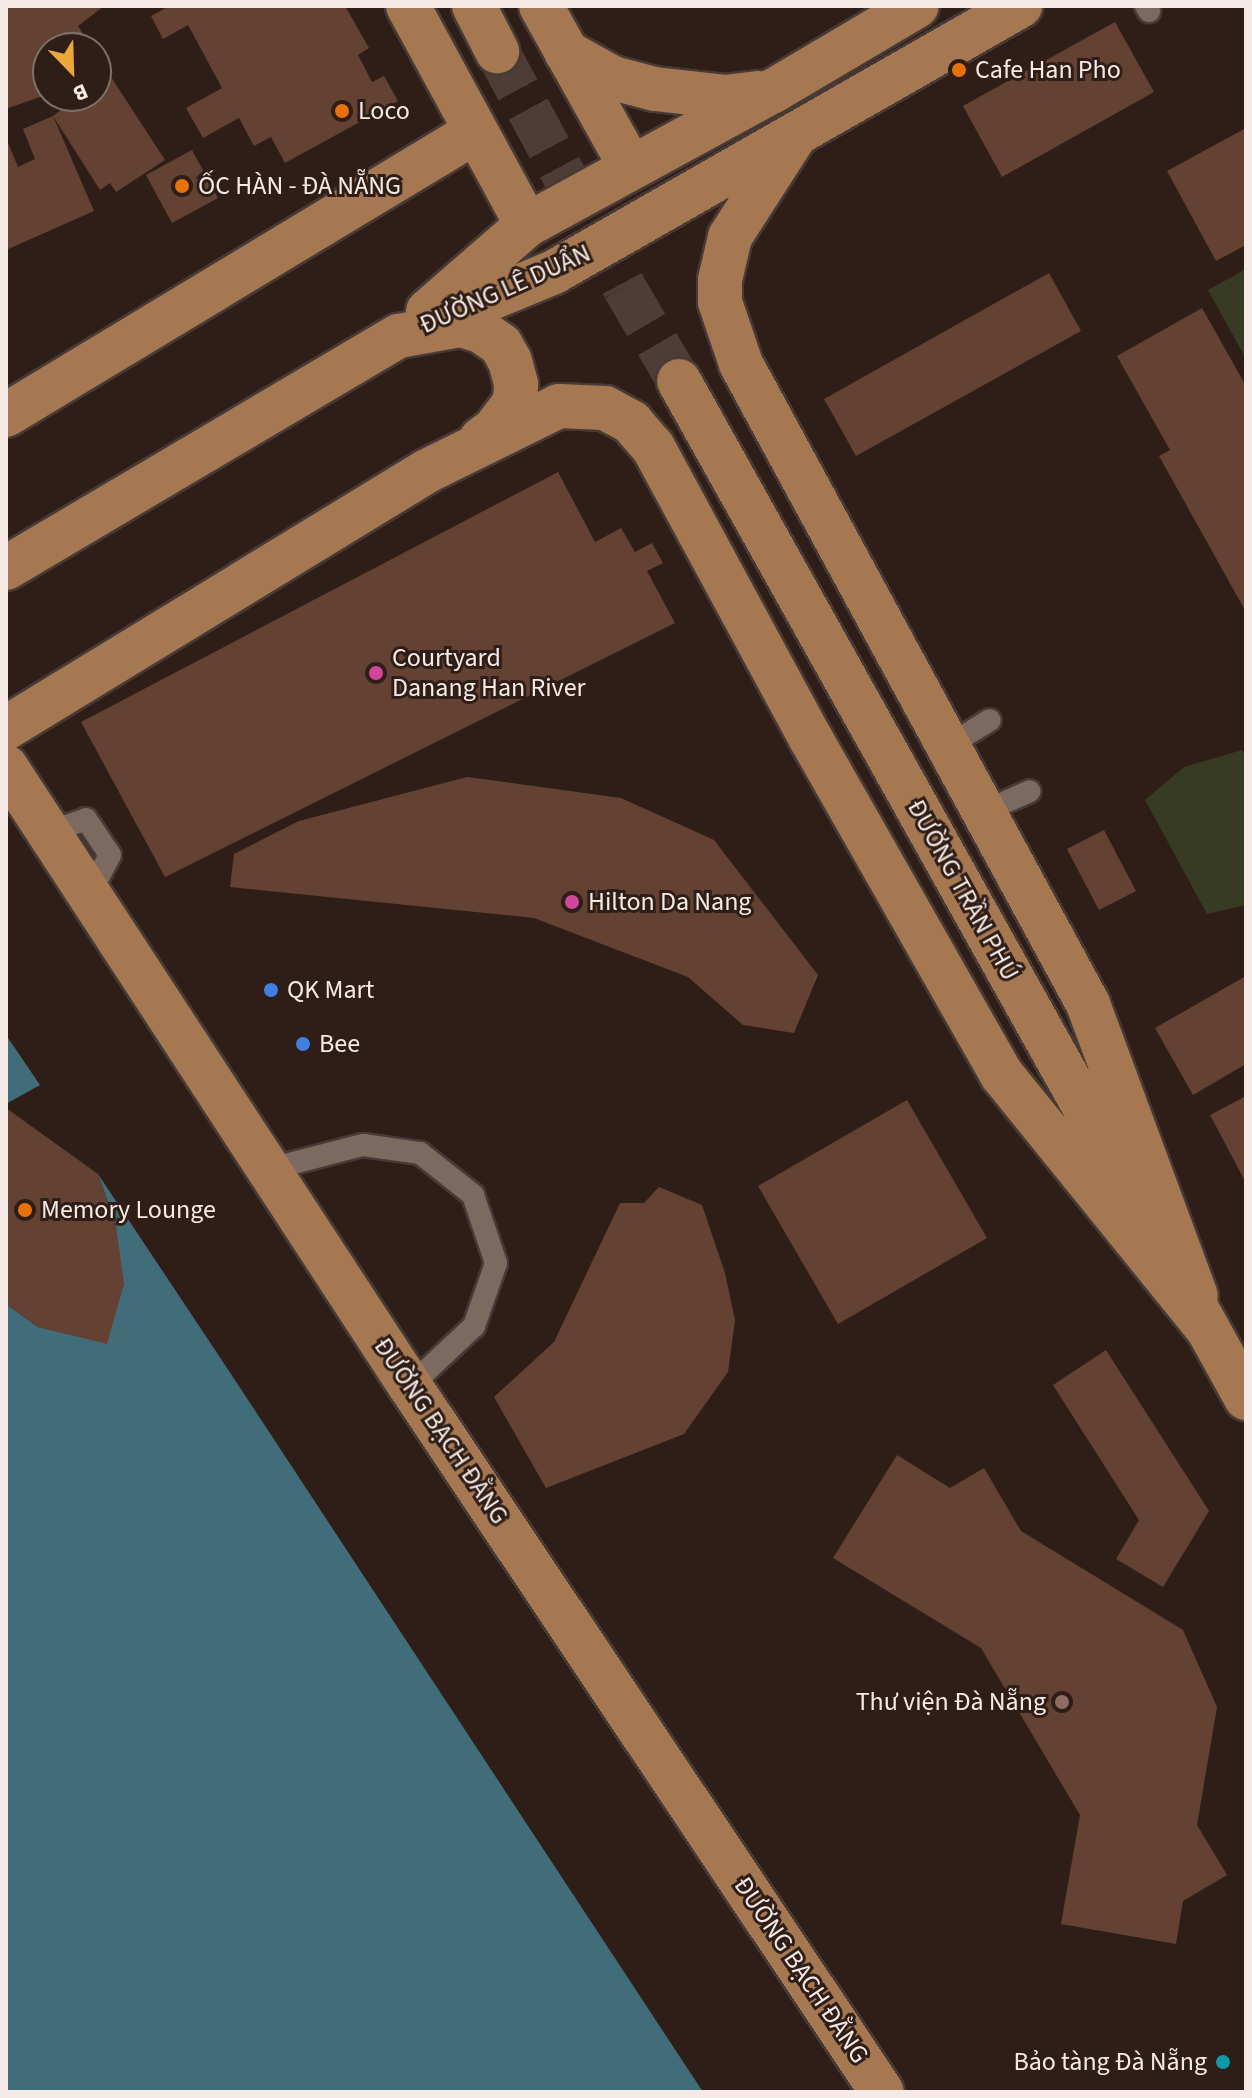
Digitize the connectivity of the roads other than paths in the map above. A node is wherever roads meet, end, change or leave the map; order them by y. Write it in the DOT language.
graph roads {
  1 [pos="408,6"];
  2 [pos="474,6"];
  3 [pos="541,6"];
  4 [pos="917,6"];
  5 [pos="1020,6"];
  6 [pos="497,51"];
  7 [pos="566,52"];
  8 [pos="773,91"];
  9 [pos="475,132"];
  10 [pos="796,134"];
  11 [pos="631,168"];
  12 [pos="527,225"];
  13 [pos="399,336"];
  14 [pos="679,381"];
  15 [pos="6,415"];
  16 [pos="427,471"];
  17 [pos="9,567"];
  18 [pos="990,720"];
  19 [pos="6,728"];
  20 [pos="948,746"];
  21 [pos="6,767"];
  22 [pos="1030,791"];
  23 [pos="983,812"];
  24 [pos="270,1169"];
  25 [pos="1208,1329"];
  26 [pos="410,1386"];
  27 [pos="1246,1398"];
  28 [pos="882,2092"];
  1 -- 9 [label="main road"];
  2 -- 6 [label="main road"];
  3 -- 7 [label="main road"];
  4 -- 8 [label="main road, ĐƯỜNG LÊ DUẨN"];
  5 -- 10 [label="main road, ĐƯỜNG LÊ DUẨN"];
  7 -- 8 [label="main road"];
  7 -- 11 [label="main road"];
  8 -- 11 [label="main road, ĐƯỜNG LÊ DUẨN"];
  9 -- 12 [label="main road"];
  9 -- 15 [label="main road"];
  10 -- 13 [label="main road, ĐƯỜNG LÊ DUẨN"];
  10 -- 20 [label="main road"];
  11 -- 12 [label="main road, ĐƯỜNG LÊ DUẨN"];
  12 -- 13 [label="main road, ĐƯỜNG LÊ DUẨN"];
  13 -- 16 [label="main road"];
  13 -- 17 [label="main road"];
  14 -- 25 [label="main road, ĐƯỜNG TRẦN PHÚ"];
  16 -- 19 [label="main road"];
  16 -- 25 [label="main road"];
  18 -- 20 [label="lane"];
  20 -- 23 [label="main road"];
  21 -- 24 [label="main road, ĐƯỜNG BẠCH ĐẰNG"];
  22 -- 23 [label="lane"];
  23 -- 25 [label="main road"];
  24 -- 26 [label="main road, ĐƯỜNG BẠCH ĐẰNG"];
  24 -- 26 [label="lane"];
  25 -- 27 [label="main road, ĐƯỜNG TRẦN PHÚ"];
  26 -- 28 [label="main road, ĐƯỜNG BẠCH ĐẰNG"];
}
